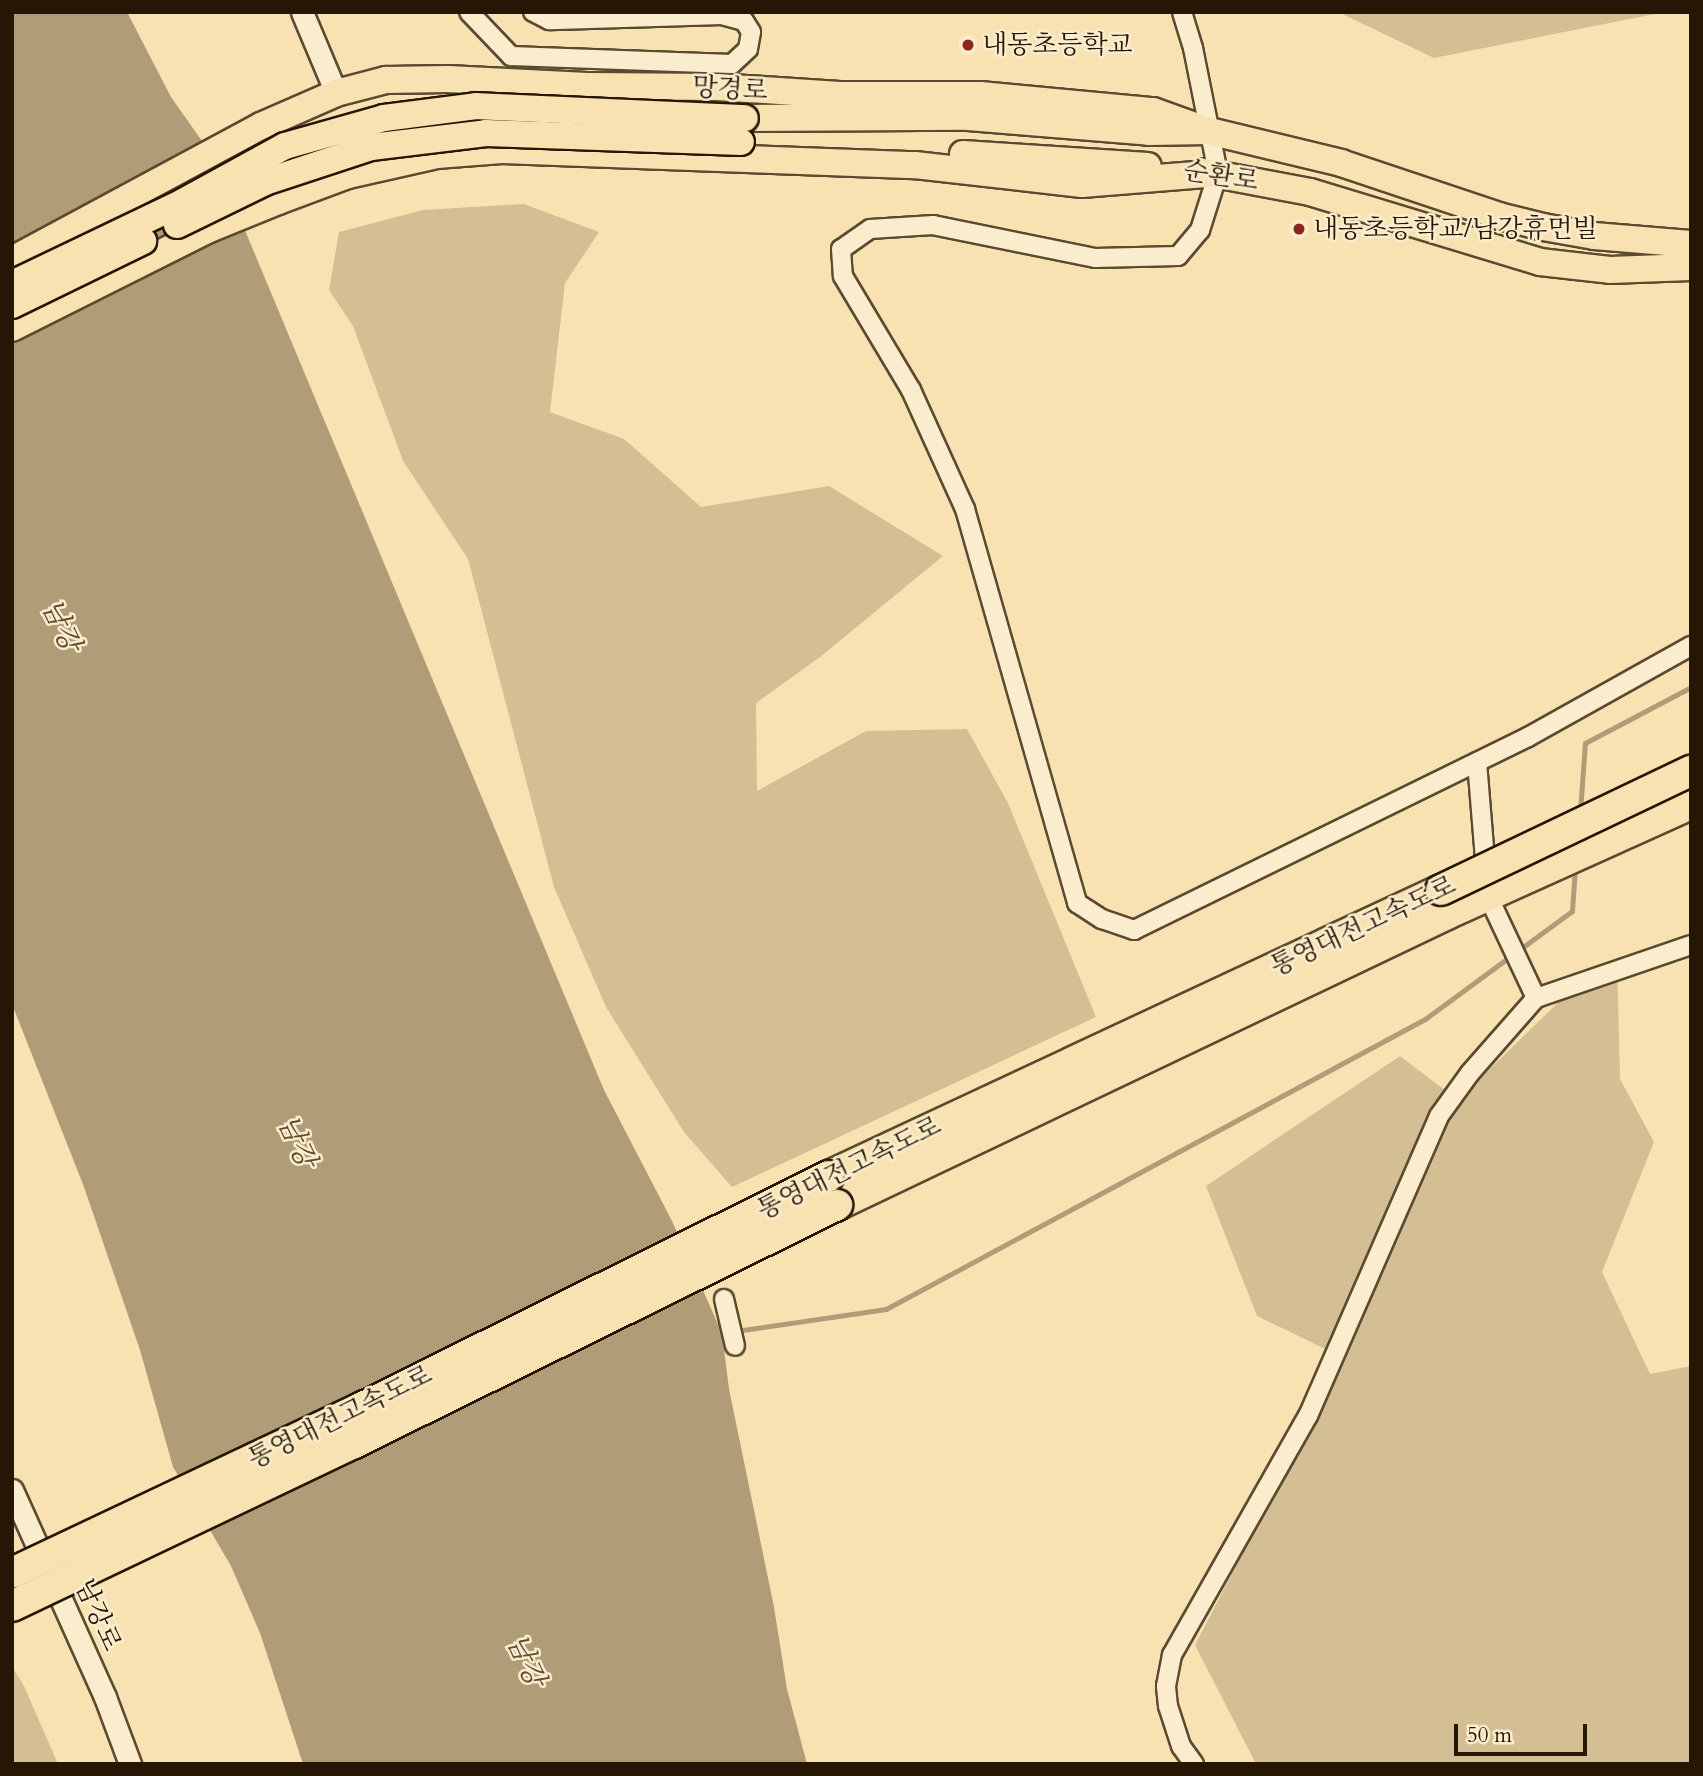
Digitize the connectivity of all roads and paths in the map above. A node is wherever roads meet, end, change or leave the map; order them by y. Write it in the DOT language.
graph roads {
  1 [pos="302,12"];
  2 [pos="469,12"];
  3 [pos="533,12"];
  4 [pos="1182,12"];
  5 [pos="336,93"];
  6 [pos="743,130"];
  7 [pos="1209,131"];
  8 [pos="1219,173"];
  9 [pos="348,175"];
  10 [pos="1691,244"];
  11 [pos="12,260"];
  12 [pos="1691,267"];
  13 [pos="12,284"];
  14 [pos="12,305"];
  15 [pos="12,328"];
  16 [pos="1691,646"];
  17 [pos="1477,762"];
  18 [pos="1691,771"];
  19 [pos="1691,804"];
  20 [pos="1488,896"];
  21 [pos="1444,902"];
  22 [pos="1691,945"];
  23 [pos="1536,998"];
  24 [pos="724,1299"];
  25 [pos="735,1346"];
  26 [pos="12,1490"];
  27 [pos="20,1528"];
  28 [pos="12,1573"];
  29 [pos="12,1606"];
  30 [pos="130,1764"];
  31 [pos="1194,1764"];
  1 -- 5 [label="street"];
  2 -- 3 [label="street"];
  4 -- 7 [label="street"];
  5 -- 7 [label="main road, 망경로"];
  5 -- 9 [label="main road"];
  5 -- 11 [label="main road, 망경로"];
  6 -- 7 [label="main road, 순환로"];
  6 -- 8 [label="main road, 순환로"];
  6 -- 13 [label="main road, bridge"];
  6 -- 14 [label="main road, bridge"];
  7 -- 8 [label="street"];
  7 -- 10 [label="main road, 순환로"];
  8 -- 9 [label="main road"];
  8 -- 12 [label="main road, 순환로"];
  8 -- 17 [label="street"];
  9 -- 15 [label="main road"];
  16 -- 17 [label="street"];
  17 -- 20 [label="street"];
  18 -- 21 [label="highway, 통영대전고속도로, bridge"];
  19 -- 20 [label="highway, 통영대전고속도로"];
  20 -- 21 [label="highway, 통영대전고속도로"];
  20 -- 23 [label="street"];
  21 -- 28 [label="highway, 통영대전고속도로, bridge"];
  21 -- 29 [label="highway, 통영대전고속도로, bridge"];
  22 -- 23 [label="street"];
  23 -- 31 [label="street"];
  24 -- 25 [label="street"];
  26 -- 27 [label="street, 남강로"];
  27 -- 30 [label="street, 남강로"];
}
